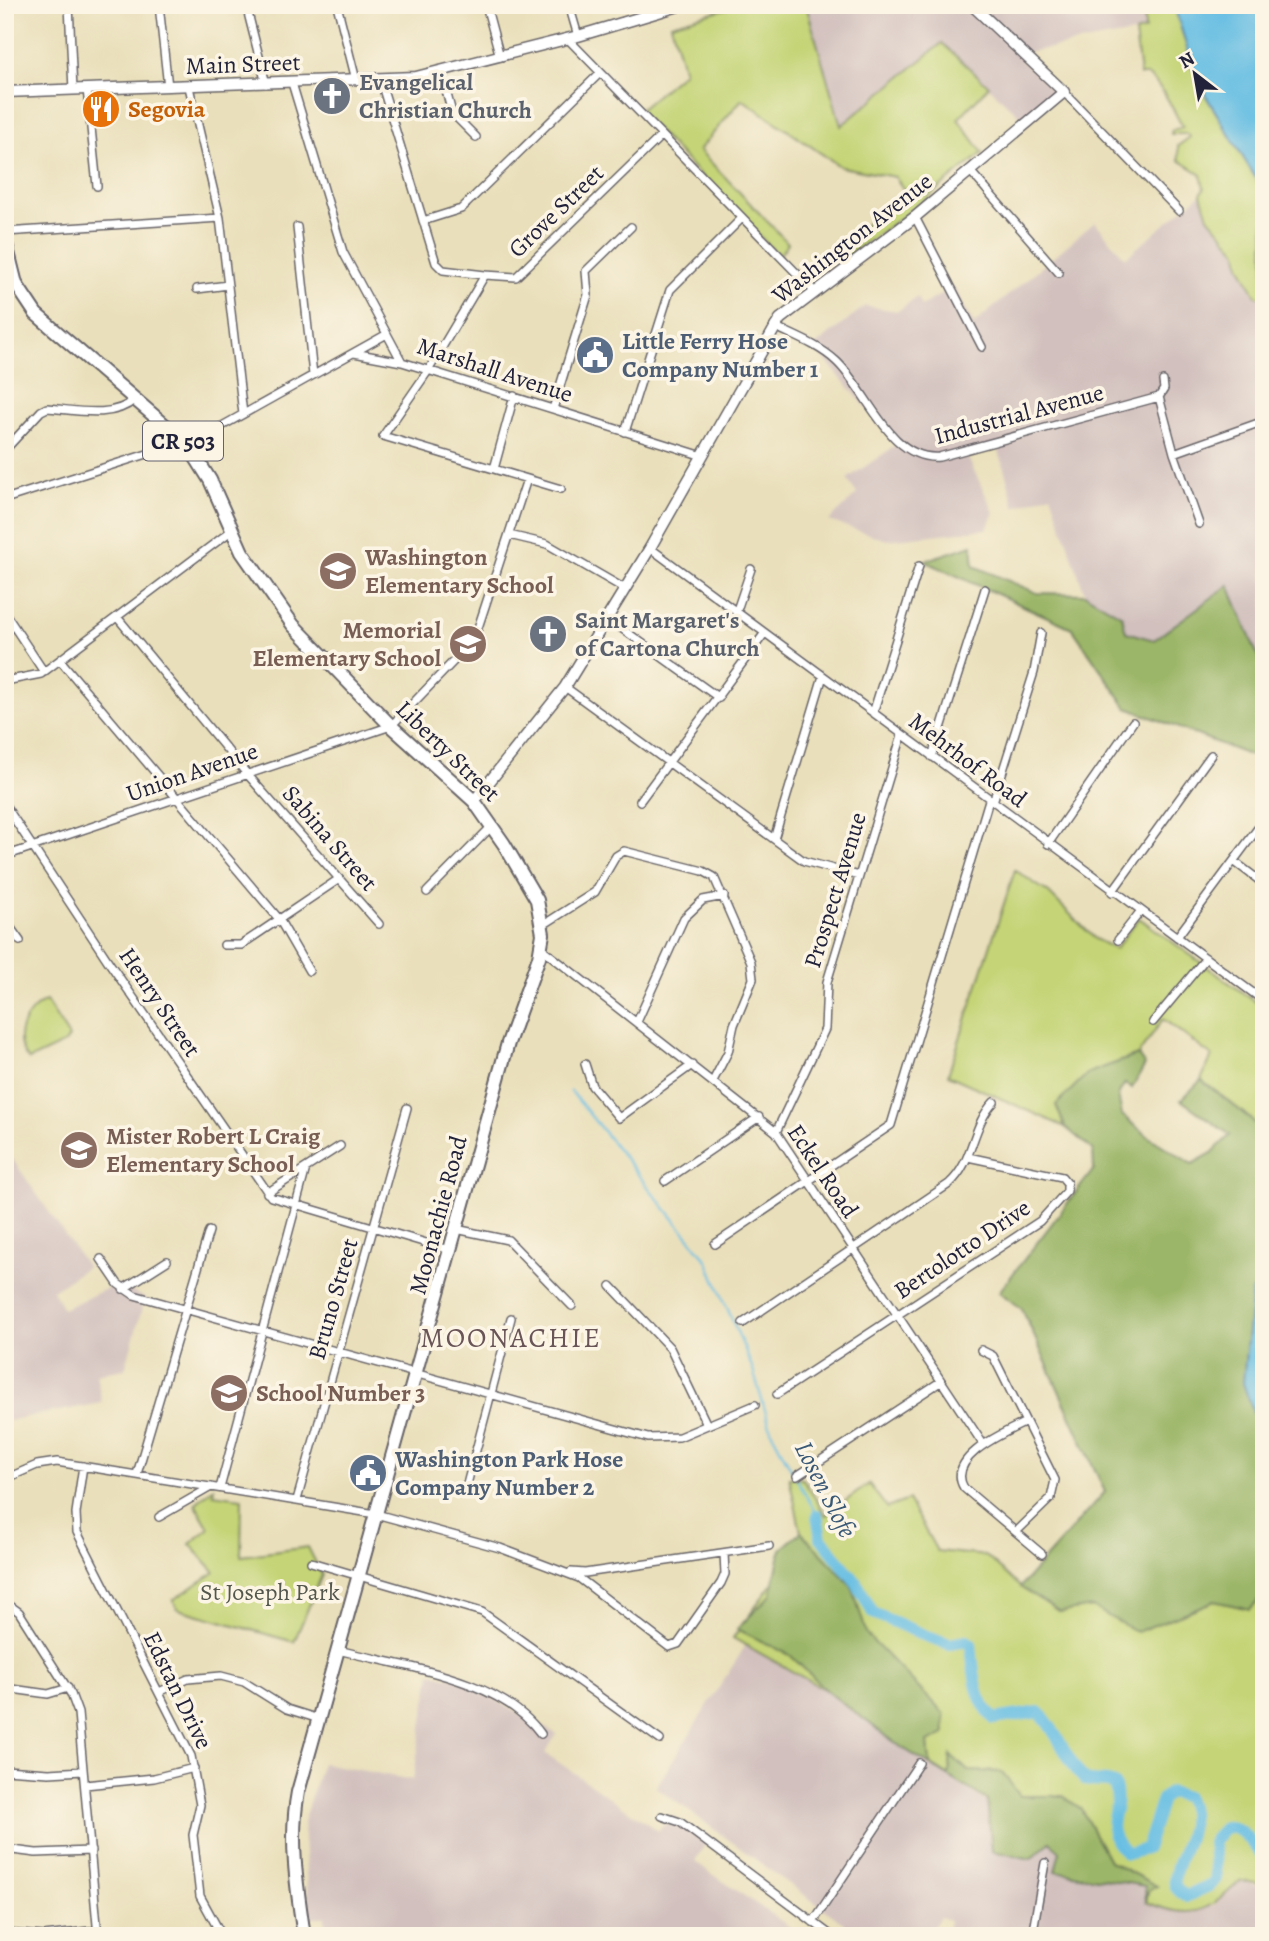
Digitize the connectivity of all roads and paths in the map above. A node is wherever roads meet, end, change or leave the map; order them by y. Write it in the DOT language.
graph roads {
  1 [pos="69,5"];
  2 [pos="159,5"];
  3 [pos="246,5"];
  4 [pos="337,5"];
  5 [pos="486,5"];
  6 [pos="569,5"];
  7 [pos="682,5"];
  8 [pos="972,5"];
  9 [pos="573,38"];
  10 [pos="500,57"];
  11 [pos="441,72"];
  12 [pos="600,74"];
  13 [pos="380,79"];
  14 [pos="356,80"];
  15 [pos="292,83"];
  16 [pos="266,84"];
  17 [pos="188,86"];
  18 [pos="168,87"];
  19 [pos="87,89"];
  20 [pos="74,90"];
  21 [pos="5,92"];
  22 [pos="1064,92"];
  23 [pos="662,136"];
  24 [pos="476,137"];
  25 [pos="971,172"];
  26 [pos="97,186"];
  27 [pos="1179,211"];
  28 [pos="915,217"];
  29 [pos="220,218"];
  30 [pos="742,218"];
  31 [pos="422,221"];
  32 [pos="297,227"];
  33 [pos="631,227"];
  34 [pos="5,232"];
  35 [pos="5,240"];
  36 [pos="1059,273"];
  37 [pos="485,275"];
  38 [pos="228,285"];
  39 [pos="11,286"];
  40 [pos="197,289"];
  41 [pos="814,291"];
  42 [pos="774,326"];
  43 [pos="387,334"];
  44 [pos="982,347"];
  45 [pos="353,352"];
  46 [pos="402,362"];
  47 [pos="428,371"];
  48 [pos="313,375"];
  49 [pos="1163,381"];
  50 [pos="514,396"];
  51 [pos="1159,397"];
  52 [pos="134,400"];
  53 [pos="553,408"];
  54 [pos="243,414"];
  55 [pos="1264,421"];
  56 [pos="625,432"];
  57 [pos="186,444"];
  58 [pos="5,450"];
  59 [pos="1174,453"];
  60 [pos="703,456"];
  61 [pos="494,469"];
  62 [pos="527,478"];
  63 [pos="561,489"];
  64 [pos="5,499"];
  65 [pos="1199,524"];
  66 [pos="231,531"];
  67 [pos="509,535"];
  68 [pos="650,548"];
  69 [pos="919,565"];
  70 [pos="751,569"];
  71 [pos="625,589"];
  72 [pos="985,589"];
  73 [pos="5,613"];
  74 [pos="736,613"];
  75 [pos="117,617"];
  76 [pos="607,618"];
  77 [pos="1041,633"];
  78 [pos="764,634"];
  79 [pos="60,660"];
  80 [pos="44,671"];
  81 [pos="822,676"];
  82 [pos="5,681"];
  83 [pos="565,687"];
  84 [pos="719,698"];
  85 [pos="873,713"];
  86 [pos="1133,722"];
  87 [pos="391,726"];
  88 [pos="902,734"];
  89 [pos="1211,755"];
  90 [pos="933,757"];
  91 [pos="670,763"];
  92 [pos="247,774"];
  93 [pos="177,797"];
  94 [pos="474,801"];
  95 [pos="640,801"];
  96 [pos="991,801"];
  97 [pos="5,805"];
  98 [pos="1264,820"];
  99 [pos="492,826"];
  100 [pos="774,839"];
  101 [pos="1048,844"];
  102 [pos="34,846"];
  103 [pos="5,856"];
  104 [pos="1235,862"];
  105 [pos="859,876"];
  106 [pos="339,878"];
  107 [pos="1264,884"];
  108 [pos="427,892"];
  109 [pos="1112,892"];
  110 [pos="724,896"];
  111 [pos="1140,912"];
  112 [pos="279,919"];
  113 [pos="5,920"];
  114 [pos="379,924"];
  115 [pos="543,925"];
  116 [pos="1177,937"];
  117 [pos="1118,940"];
  118 [pos="20,941"];
  119 [pos="224,944"];
  120 [pos="541,947"];
  121 [pos="1206,958"];
  122 [pos="309,971"];
  123 [pos="523,996"];
  124 [pos="1264,1001"];
  125 [pos="637,1022"];
  126 [pos="1153,1022"];
  127 [pos="585,1064"];
  128 [pos="692,1065"];
  129 [pos="713,1081"];
  130 [pos="994,1102"];
  131 [pos="407,1108"];
  132 [pos="759,1117"];
  133 [pos="776,1132"];
  134 [pos="340,1146"];
  135 [pos="968,1157"];
  136 [pos="306,1168"];
  137 [pos="665,1181"];
  138 [pos="808,1181"];
  139 [pos="267,1193"];
  140 [pos="296,1206"];
  141 [pos="373,1228"];
  142 [pos="456,1229"];
  143 [pos="209,1231"];
  144 [pos="715,1244"];
  145 [pos="853,1249"];
  146 [pos="450,1250"];
  147 [pos="101,1259"];
  148 [pos="167,1261"];
  149 [pos="611,1286"];
  150 [pos="123,1289"];
  151 [pos="572,1306"];
  152 [pos="185,1309"];
  153 [pos="896,1315"];
  154 [pos="511,1318"];
  155 [pos="743,1323"];
  156 [pos="262,1330"];
  157 [pos="981,1350"];
  158 [pos="338,1352"];
  159 [pos="416,1373"];
  160 [pos="940,1382"];
  161 [pos="491,1393"];
  162 [pos="777,1394"];
  163 [pos="755,1405"];
  164 [pos="1026,1422"];
  165 [pos="707,1425"];
  166 [pos="983,1444"];
  167 [pos="83,1465"];
  168 [pos="137,1474"];
  169 [pos="797,1475"];
  170 [pos="5,1479"];
  171 [pos="215,1487"];
  172 [pos="466,1488"];
  173 [pos="296,1500"];
  174 [pos="376,1514"];
  175 [pos="159,1517"];
  176 [pos="1016,1532"];
  177 [pos="769,1546"];
  178 [pos="723,1553"];
  179 [pos="1042,1555"];
  180 [pos="312,1562"];
  181 [pos="563,1571"];
  182 [pos="360,1575"];
  183 [pos="5,1602"];
  184 [pos="338,1650"];
  185 [pos="5,1688"];
  186 [pos="68,1688"];
  187 [pos="159,1692"];
  188 [pos="319,1719"];
  189 [pos="541,1734"];
  190 [pos="660,1740"];
  191 [pos="919,1763"];
  192 [pos="194,1768"];
  193 [pos="5,1770"];
  194 [pos="83,1771"];
  195 [pos="85,1786"];
  196 [pos="662,1816"];
  197 [pos="5,1849"];
  198 [pos="91,1851"];
  199 [pos="1045,1863"];
  200 [pos="813,1922"];
  201 [pos="5,1933"];
  202 [pos="98,1933"];
  203 [pos="222,1936"];
  204 [pos="304,1936"];
  205 [pos="832,1936"];
  206 [pos="1032,1936"];
  1 -- 20 [label="street"];
  2 -- 18 [label="street"];
  3 -- 16 [label="street"];
  4 -- 14 [label="street"];
  5 -- 10 [label="street"];
  6 -- 9 [label="street"];
  7 -- 9 [label="street, Main Street"];
  8 -- 22 [label="street"];
  9 -- 10 [label="street, Main Street"];
  9 -- 12 [label="street"];
  10 -- 11 [label="street, Main Street"];
  11 -- 13 [label="street, Main Street"];
  11 -- 24 [label="street"];
  12 -- 23 [label="street"];
  12 -- 31 [label="street"];
  13 -- 14 [label="street, Main Street"];
  13 -- 31 [label="street"];
  14 -- 15 [label="street, Main Street"];
  15 -- 16 [label="street, Main Street"];
  15 -- 43 [label="street, Marshall Avenue"];
  16 -- 17 [label="street, Main Street"];
  17 -- 18 [label="street, Main Street"];
  17 -- 29 [label="street"];
  18 -- 19 [label="street, Main Street"];
  19 -- 20 [label="street, Main Street"];
  19 -- 26 [label="street"];
  20 -- 21 [label="street, Main Street"];
  22 -- 25 [label="street, Washington Avenue"];
  22 -- 27 [label="street"];
  23 -- 30 [label="street"];
  23 -- 37 [label="street, Grove Street"];
  25 -- 28 [label="street, Washington Avenue"];
  25 -- 36 [label="street"];
  28 -- 41 [label="street, Washington Avenue"];
  28 -- 44 [label="street"];
  29 -- 34 [label="street"];
  29 -- 38 [label="street"];
  30 -- 41 [label="street"];
  30 -- 56 [label="street"];
  31 -- 37 [label="street"];
  32 -- 48 [label="street"];
  33 -- 53 [label="street"];
  35 -- 39 [label="main road, Liberty Street / CR 503"];
  37 -- 47 [label="street, Grove Street"];
  38 -- 40 [label="street"];
  38 -- 54 [label="street"];
  39 -- 52 [label="main road, Liberty Street / CR 503"];
  41 -- 42 [label="street, Washington Avenue"];
  42 -- 51 [label="street, Industrial Avenue"];
  42 -- 60 [label="street, Washington Avenue"];
  43 -- 45 [label="street"];
  43 -- 46 [label="street, Marshall Avenue"];
  45 -- 46 [label="street"];
  45 -- 48 [label="street"];
  46 -- 47 [label="street, Marshall Avenue"];
  47 -- 50 [label="street, Marshall Avenue"];
  47 -- 61 [label="street, Grove Street"];
  48 -- 54 [label="street"];
  49 -- 51 [label="street"];
  50 -- 53 [label="street, Marshall Avenue"];
  50 -- 61 [label="street"];
  51 -- 59 [label="street"];
  52 -- 57 [label="main road, Liberty Street / CR 503"];
  52 -- 58 [label="street"];
  53 -- 56 [label="street, Marshall Avenue"];
  54 -- 57 [label="street"];
  55 -- 59 [label="street"];
  56 -- 60 [label="street, Marshall Avenue"];
  57 -- 64 [label="street"];
  57 -- 66 [label="main road, Liberty Street / CR 503"];
  59 -- 65 [label="street"];
  60 -- 68 [label="street, Washington Avenue"];
  61 -- 62 [label="street"];
  62 -- 63 [label="street"];
  62 -- 67 [label="street"];
  66 -- 75 [label="street"];
  66 -- 87 [label="main road, Liberty Street / CR 503"];
  67 -- 71 [label="street"];
  67 -- 87 [label="street"];
  68 -- 71 [label="street, Washington Avenue"];
  68 -- 74 [label="street, Mehrhof Road"];
  69 -- 85 [label="street"];
  70 -- 74 [label="street"];
  71 -- 76 [label="street, Washington Avenue"];
  72 -- 90 [label="street"];
  73 -- 80 [label="street"];
  74 -- 78 [label="street, Mehrhof Road"];
  75 -- 79 [label="street"];
  75 -- 92 [label="street, Sabina Street"];
  76 -- 83 [label="street, Washington Avenue"];
  76 -- 84 [label="street"];
  77 -- 96 [label="street"];
  78 -- 81 [label="street, Mehrhof Road"];
  78 -- 84 [label="street"];
  79 -- 80 [label="street"];
  79 -- 93 [label="street"];
  80 -- 82 [label="street"];
  81 -- 85 [label="street, Mehrhof Road"];
  81 -- 100 [label="street"];
  83 -- 91 [label="street"];
  83 -- 94 [label="street, Washington Avenue"];
  84 -- 91 [label="street"];
  85 -- 88 [label="street, Mehrhof Road"];
  86 -- 101 [label="street"];
  87 -- 92 [label="street, Union Avenue"];
  87 -- 94 [label="main road, Liberty Street / CR 503"];
  88 -- 90 [label="street, Mehrhof Road"];
  88 -- 105 [label="street, Prospect Avenue"];
  89 -- 109 [label="street"];
  90 -- 96 [label="street, Mehrhof Road"];
  91 -- 95 [label="street"];
  91 -- 100 [label="street"];
  92 -- 93 [label="street, Union Avenue"];
  92 -- 106 [label="street, Sabina Street"];
  93 -- 102 [label="street, Union Avenue"];
  93 -- 112 [label="street"];
  94 -- 99 [label="main road, Liberty Street / CR 503"];
  96 -- 101 [label="street, Mehrhof Road"];
  96 -- 138 [label="street"];
  97 -- 102 [label="street, Henry Street"];
  98 -- 104 [label="street"];
  99 -- 108 [label="street"];
  99 -- 115 [label="main road, Liberty Street / CR 503"];
  100 -- 105 [label="street"];
  101 -- 109 [label="street, Mehrhof Road"];
  102 -- 103 [label="street, Union Avenue"];
  102 -- 139 [label="street, Henry Street"];
  104 -- 107 [label="street"];
  104 -- 116 [label="street"];
  105 -- 133 [label="street, Prospect Avenue"];
  106 -- 112 [label="street"];
  106 -- 114 [label="street, Sabina Street"];
  109 -- 111 [label="street, Mehrhof Road"];
  110 -- 115 [label="street"];
  110 -- 125 [label="street"];
  110 -- 129 [label="street"];
  111 -- 116 [label="street, Mehrhof Road"];
  111 -- 117 [label="street"];
  112 -- 119 [label="street"];
  112 -- 122 [label="street"];
  113 -- 118 [label="street"];
  115 -- 120 [label="main road, Liberty Street / CR 503"];
  116 -- 121 [label="street, Mehrhof Road"];
  120 -- 123 [label="main road, Liberty Street / CR 503"];
  120 -- 125 [label="street, Eckel Road"];
  121 -- 124 [label="street, Mehrhof Road"];
  121 -- 126 [label="street"];
  123 -- 142 [label="main road, Moonachie Road / CR 503"];
  125 -- 128 [label="street, Eckel Road"];
  127 -- 128 [label="street"];
  128 -- 129 [label="street, Eckel Road"];
  129 -- 132 [label="street, Eckel Road"];
  130 -- 135 [label="street"];
  131 -- 141 [label="street, Bruno Street"];
  132 -- 133 [label="street, Eckel Road"];
  132 -- 137 [label="street"];
  133 -- 138 [label="street, Eckel Road"];
  134 -- 136 [label="street"];
  135 -- 145 [label="street"];
  135 -- 153 [label="street, Bertolotto Drive"];
  136 -- 139 [label="street"];
  136 -- 140 [label="street"];
  138 -- 144 [label="street"];
  138 -- 145 [label="street, Eckel Road"];
  139 -- 140 [label="street"];
  140 -- 141 [label="street"];
  140 -- 156 [label="street"];
  141 -- 146 [label="street"];
  141 -- 158 [label="street, Bruno Street"];
  142 -- 146 [label="main road, Moonachie Road / CR 503"];
  142 -- 151 [label="street"];
  143 -- 152 [label="street"];
  145 -- 153 [label="street, Eckel Road"];
  145 -- 155 [label="street"];
  146 -- 159 [label="main road, Moonachie Road / CR 503"];
  147 -- 150 [label="street"];
  148 -- 150 [label="street"];
  149 -- 165 [label="street"];
  150 -- 152 [label="street"];
  152 -- 156 [label="street"];
  152 -- 168 [label="street"];
  153 -- 160 [label="street, Eckel Road"];
  153 -- 162 [label="street, Bertolotto Drive"];
  154 -- 161 [label="street"];
  156 -- 158 [label="street"];
  156 -- 171 [label="street"];
  157 -- 164 [label="street"];
  158 -- 159 [label="street"];
  158 -- 173 [label="street, Bruno Street"];
  159 -- 161 [label="street"];
  159 -- 174 [label="main road, Moonachie Road / CR 503"];
  160 -- 166 [label="street, Eckel Road"];
  160 -- 169 [label="street"];
  161 -- 165 [label="street"];
  161 -- 172 [label="street"];
  163 -- 165 [label="street"];
  164 -- 166 [label="street"];
  164 -- 176 [label="street"];
  166 -- 176 [label="street"];
  167 -- 168 [label="street"];
  167 -- 170 [label="street"];
  167 -- 187 [label="street, Edstan Drive"];
  168 -- 171 [label="street"];
  171 -- 173 [label="street"];
  171 -- 175 [label="street"];
  173 -- 174 [label="street"];
  174 -- 181 [label="street"];
  174 -- 182 [label="main road, Moonachie Road / CR 503"];
  176 -- 179 [label="street"];
  177 -- 178 [label="street"];
  178 -- 181 [label="street"];
  178 -- 181 [label="street"];
  180 -- 182 [label="street"];
  182 -- 184 [label="main road, Moonachie Road / CR 503"];
  182 -- 190 [label="street"];
  183 -- 186 [label="street"];
  184 -- 188 [label="main road, Moonachie Road / CR 503"];
  184 -- 189 [label="street"];
  185 -- 186 [label="street"];
  186 -- 194 [label="street"];
  187 -- 188 [label="street"];
  187 -- 192 [label="street, Edstan Drive"];
  188 -- 204 [label="main road, Moonachie Road / CR 503"];
  191 -- 200 [label="street"];
  192 -- 195 [label="street"];
  192 -- 203 [label="street, Edstan Drive"];
  193 -- 194 [label="street"];
  194 -- 195 [label="street"];
  195 -- 198 [label="street"];
  196 -- 200 [label="street"];
  197 -- 198 [label="street"];
  198 -- 202 [label="street"];
  199 -- 206 [label="street"];
  200 -- 205 [label="street"];
  201 -- 202 [label="street"];
}
